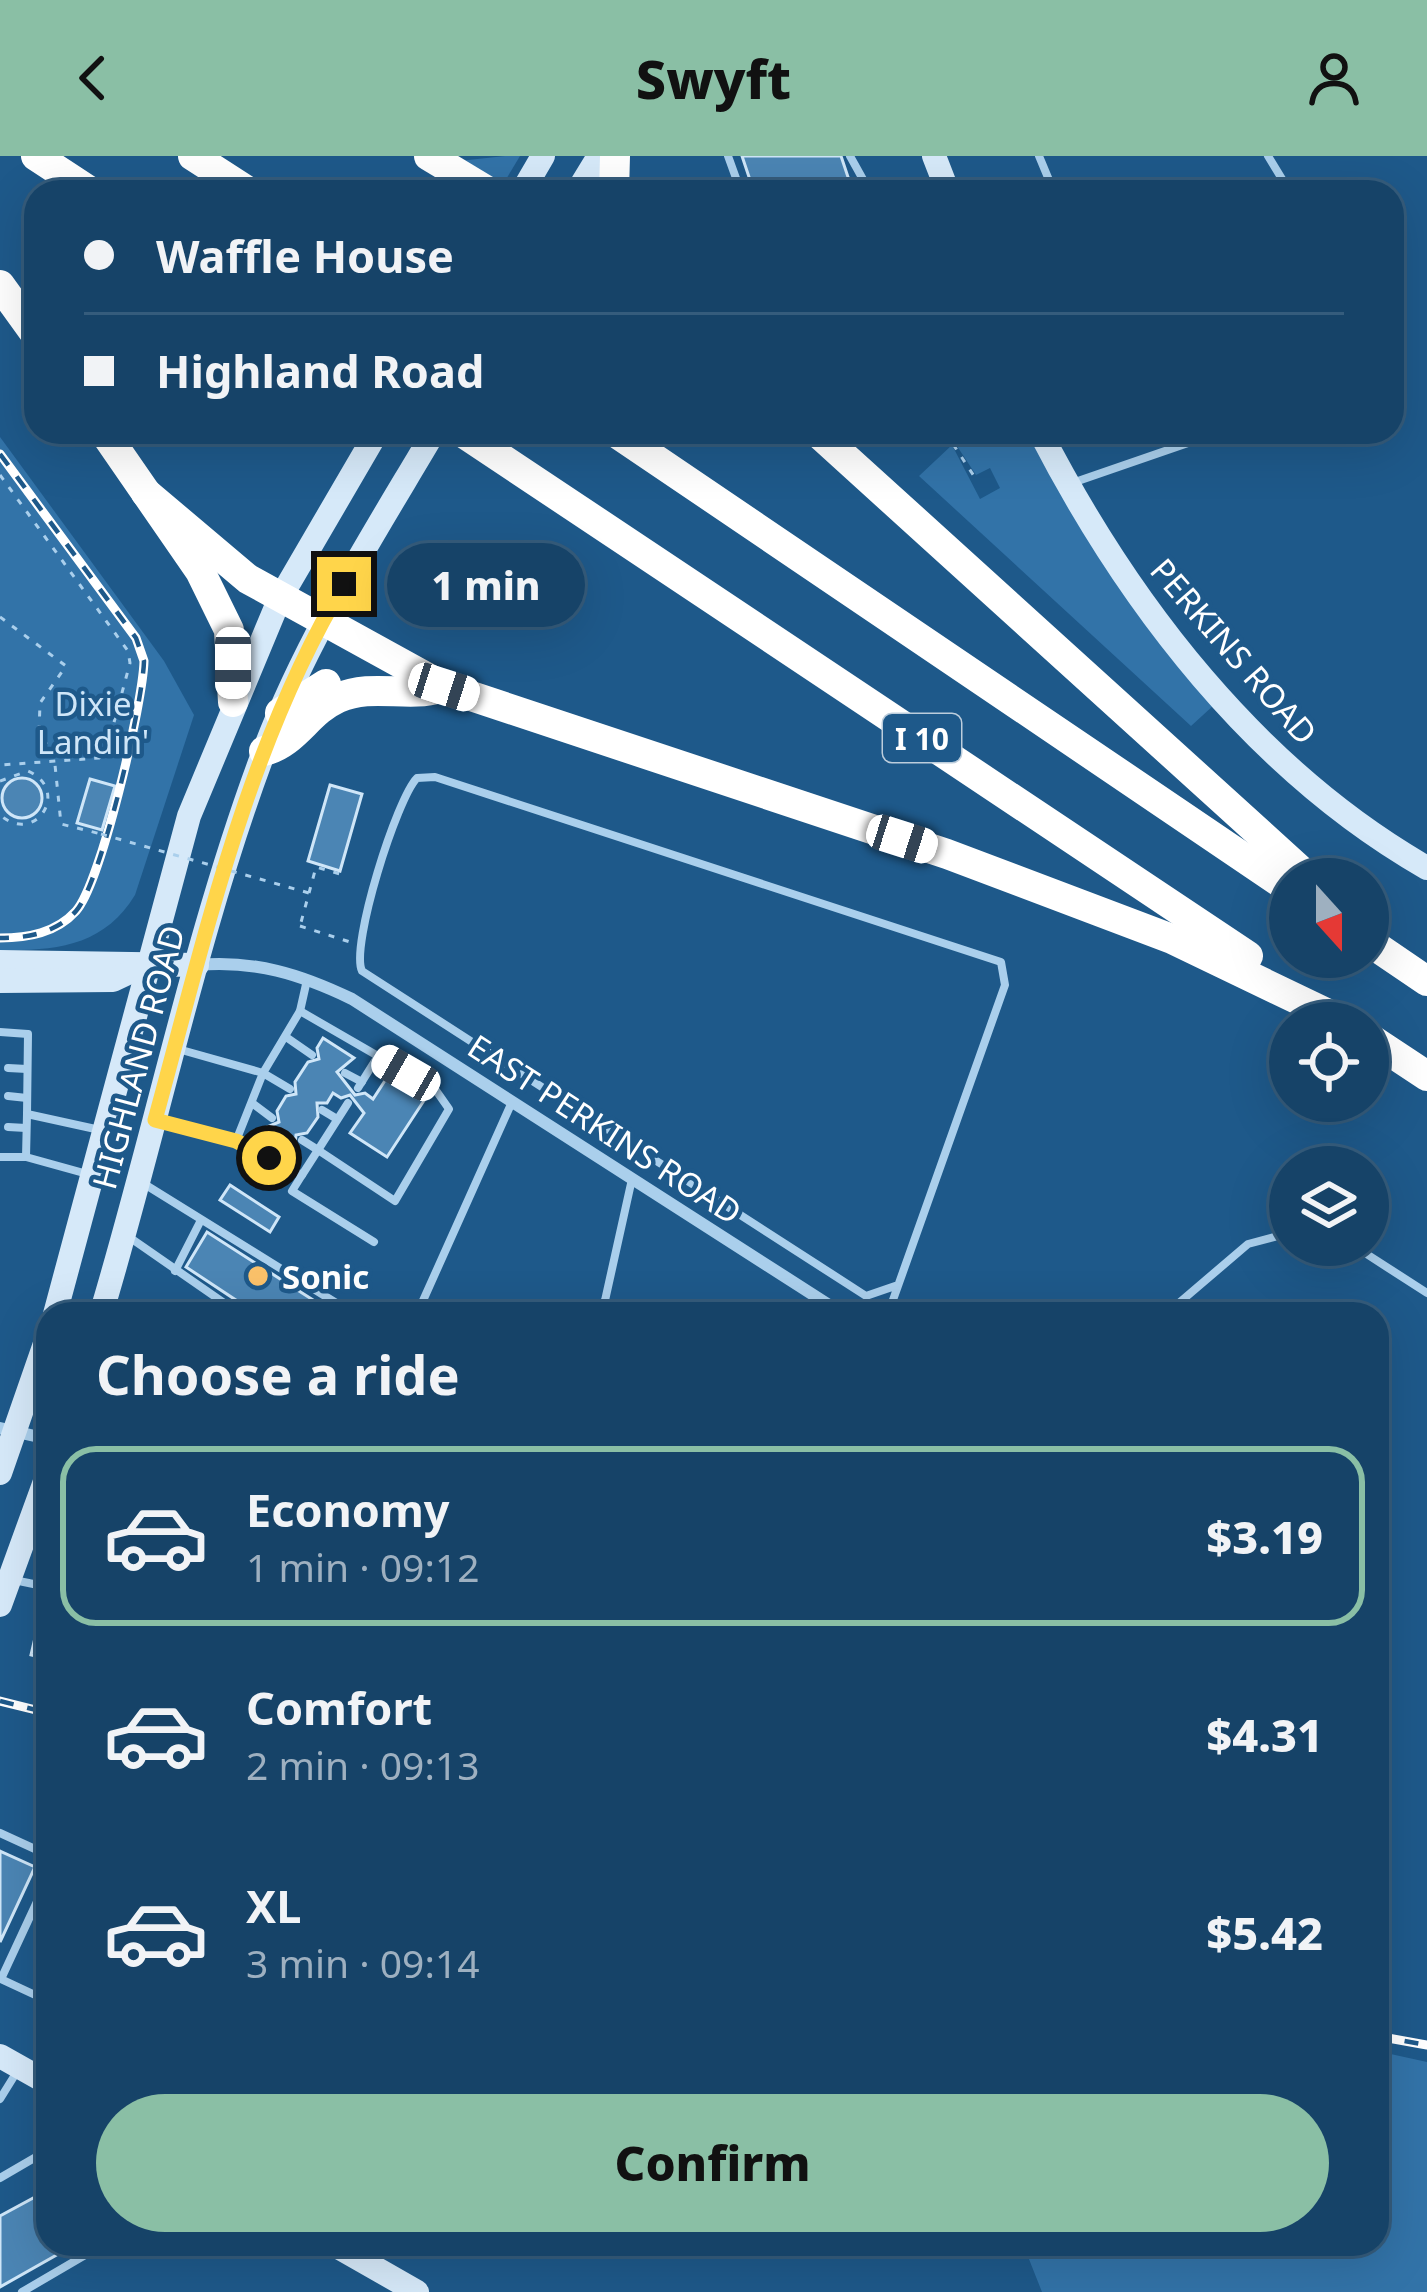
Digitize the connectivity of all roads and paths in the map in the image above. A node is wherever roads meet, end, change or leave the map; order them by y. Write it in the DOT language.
graph roads {
  1 [pos="36,156"];
  2 [pos="193,156"];
  3 [pos="429,156"];
  4 [pos="73,180"];
  5 [pos="230,180"];
  6 [pos="469,180"];
  7 [pos="0,285"];
  8 [pos="24,318"];
  9 [pos="112,444"];
  10 [pos="369,444"];
  11 [pos="427,444"];
  12 [pos="481,444"];
  13 [pos="634,444"];
  14 [pos="830,444"];
  15 [pos="846,444"];
  16 [pos="953,444"];
  17 [pos="1046,444"];
  18 [pos="1185,444"];
  19 [pos="0,475"];
  20 [pos="974,476"];
  21 [pos="1067,485"];
  22 [pos="146,493"];
  23 [pos="940,542"];
  24 [pos="279,600"];
  25 [pos="0,616"];
  26 [pos="321,622"];
  27 [pos="413,672"];
  28 [pos="444,687"];
  29 [pos="233,701"];
  30 [pos="280,713"];
  31 [pos="264,751"];
  32 [pos="0,765"];
  33 [pos="56,765"];
  34 [pos="22,767"];
  35 [pos="0,781"];
  36 [pos="0,815"];
  37 [pos="1287,858"];
  38 [pos="1427,868"];
  39 [pos="340,874"];
  40 [pos="1269,875"];
  41 [pos="309,893"];
  42 [pos="360,945"];
  43 [pos="1389,950"];
  44 [pos="1389,956"];
  45 [pos="0,962"];
  46 [pos="151,962"];
  47 [pos="197,965"];
  48 [pos="1417,975"];
  49 [pos="307,978"];
  50 [pos="0,981"];
  51 [pos="1303,1002"];
  52 [pos="1316,1002"];
  53 [pos="300,1011"];
  54 [pos="0,1033"];
  55 [pos="286,1037"];
  56 [pos="176,1048"];
  57 [pos="1389,1051"];
  58 [pos="312,1055"];
  59 [pos="378,1056"];
  60 [pos="8,1068"];
  61 [pos="27,1069"];
  62 [pos="263,1073"];
  63 [pos="345,1073"];
  64 [pos="1427,1076"];
  65 [pos="290,1089"];
  66 [pos="8,1096"];
  67 [pos="26,1098"];
  68 [pos="251,1102"];
  69 [pos="512,1102"];
  70 [pos="348,1103"];
  71 [pos="322,1110"];
  72 [pos="27,1114"];
  73 [pos="272,1118"];
  74 [pos="338,1119"];
  75 [pos="155,1120"];
  76 [pos="8,1127"];
  77 [pos="26,1128"];
  78 [pos="107,1132"];
  79 [pos="302,1140"];
  80 [pos="236,1141"];
  81 [pos="318,1150"];
  82 [pos="26,1156"];
  83 [pos="0,1157"];
  84 [pos="92,1175"];
  85 [pos="302,1175"];
  86 [pos="632,1179"];
  87 [pos="140,1181"];
  88 [pos="201,1220"];
  89 [pos="124,1234"];
  90 [pos="1269,1238"];
  91 [pos="374,1242"];
  92 [pos="1385,1266"];
  93 [pos="174,1272"];
  94 [pos="898,1285"];
  95 [pos="1427,1293"];
  96 [pos="58,1302"];
  97 [pos="104,1302"];
  98 [pos="221,1302"];
  99 [pos="335,1302"];
  100 [pos="422,1302"];
  101 [pos="604,1302"];
  102 [pos="824,1302"];
  103 [pos="892,1302"];
  104 [pos="1180,1302"];
  105 [pos="36,1364"];
  106 [pos="8,1430"];
  107 [pos="0,1473"];
  108 [pos="36,1506"];
  109 [pos="9,1579"];
  110 [pos="36,1585"];
  111 [pos="0,1605"];
  112 [pos="0,1833"];
  113 [pos="36,1850"];
  114 [pos="36,1903"];
  115 [pos="0,1979"];
  116 [pos="36,1996"];
  117 [pos="10,2061"];
  118 [pos="36,2076"];
  119 [pos="0,2099"];
  120 [pos="36,2157"];
  121 [pos="0,2178"];
  122 [pos="84,2256"];
  123 [pos="354,2256"];
  124 [pos="22,2292"];
  125 [pos="416,2292"];
  1 -- 4 [label="highway"];
  2 -- 5 [label="highway"];
  3 -- 6 [label="highway"];
  7 -- 8 [label="highway"];
  9 -- 22 [label="highway"];
  10 -- 24 [label="main road, HIGHLAND ROAD"];
  11 -- 26 [label="main road, HIGHLAND ROAD"];
  12 -- 52 [label="highway, I 10"];
  13 -- 40 [label="highway, I 10"];
  14 -- 23 [label="highway"];
  15 -- 23 [label="highway"];
  16 -- 20 [label="path"];
  17 -- 21 [label="main road, PERKINS ROAD"];
  18 -- 21 [label="lane"];
  19 -- 33 [label="path"];
  21 -- 38 [label="main road, PERKINS ROAD"];
  22 -- 24 [label="highway"];
  22 -- 29 [label="highway"];
  23 -- 37 [label="highway"];
  24 -- 26 [label="highway"];
  24 -- 29 [label="main road, HIGHLAND ROAD"];
  25 -- 33 [label="path"];
  26 -- 27 [label="highway"];
  26 -- 30 [label="main road, HIGHLAND ROAD"];
  27 -- 28 [label="highway"];
  27 -- 30 [label="highway"];
  28 -- 31 [label="highway"];
  28 -- 51 [label="highway"];
  29 -- 46 [label="main road, HIGHLAND ROAD"];
  30 -- 31 [label="main road, HIGHLAND ROAD"];
  31 -- 47 [label="main road, HIGHLAND ROAD"];
  32 -- 34 [label="path"];
  33 -- 34 [label="path"];
  33 -- 41 [label="path, bridge"];
  34 -- 35 [label="path"];
  34 -- 36 [label="path"];
  39 -- 41 [label="path"];
  41 -- 42 [label="path, bridge"];
  42 -- 94 [label="lane"];
  42 -- 94 [label="lane"];
  43 -- 48 [label="highway"];
  44 -- 48 [label="highway"];
  45 -- 46 [label="main road"];
  46 -- 47 [label="main road"];
  46 -- 50 [label="main road"];
  46 -- 78 [label="main road, HIGHLAND ROAD"];
  47 -- 49 [label="street, EAST PERKINS ROAD"];
  47 -- 56 [label="main road, HIGHLAND ROAD"];
  49 -- 53 [label="lane"];
  49 -- 69 [label="street, EAST PERKINS ROAD"];
  53 -- 55 [label="lane"];
  53 -- 59 [label="lane"];
  54 -- 61 [label="lane"];
  55 -- 58 [label="lane"];
  55 -- 62 [label="lane"];
  56 -- 62 [label="lane"];
  56 -- 75 [label="main road, HIGHLAND ROAD"];
  57 -- 64 [label="highway"];
  59 -- 63 [label="lane"];
  59 -- 81 [label="lane"];
  60 -- 61 [label="lane"];
  61 -- 67 [label="lane"];
  62 -- 65 [label="lane"];
  62 -- 68 [label="lane"];
  66 -- 67 [label="lane"];
  67 -- 72 [label="lane"];
  68 -- 73 [label="lane"];
  68 -- 80 [label="lane"];
  69 -- 86 [label="street, EAST PERKINS ROAD"];
  69 -- 100 [label="lane"];
  70 -- 74 [label="lane"];
  71 -- 74 [label="lane"];
  72 -- 77 [label="lane"];
  72 -- 78 [label="lane"];
  74 -- 81 [label="lane"];
  75 -- 80 [label="lane"];
  75 -- 87 [label="main road, HIGHLAND ROAD"];
  76 -- 77 [label="lane"];
  77 -- 82 [label="lane"];
  78 -- 84 [label="main road, HIGHLAND ROAD"];
  79 -- 81 [label="lane"];
  80 -- 85 [label="lane"];
  81 -- 85 [label="lane"];
  82 -- 83 [label="lane"];
  82 -- 84 [label="lane"];
  84 -- 96 [label="main road, HIGHLAND ROAD"];
  85 -- 91 [label="lane"];
  86 -- 101 [label="lane"];
  86 -- 102 [label="street, EAST PERKINS ROAD"];
  87 -- 88 [label="lane"];
  87 -- 89 [label="main road, HIGHLAND ROAD"];
  88 -- 93 [label="lane"];
  88 -- 99 [label="lane"];
  89 -- 93 [label="lane"];
  89 -- 97 [label="main road, HIGHLAND ROAD"];
  90 -- 104 [label="lane"];
  92 -- 95 [label="lane"];
  93 -- 98 [label="lane"];
  94 -- 103 [label="lane"];
  105 -- 106 [label="main road"];
  106 -- 107 [label="main road"];
  108 -- 109 [label="main road"];
  109 -- 110 [label="lane"];
  109 -- 111 [label="main road"];
  112 -- 113 [label="lane"];
  114 -- 115 [label="lane"];
  115 -- 116 [label="lane"];
  117 -- 118 [label="main road"];
  117 -- 119 [label="lane"];
  120 -- 121 [label="lane"];
  122 -- 124 [label="lane"];
  123 -- 125 [label="main road"];
}
